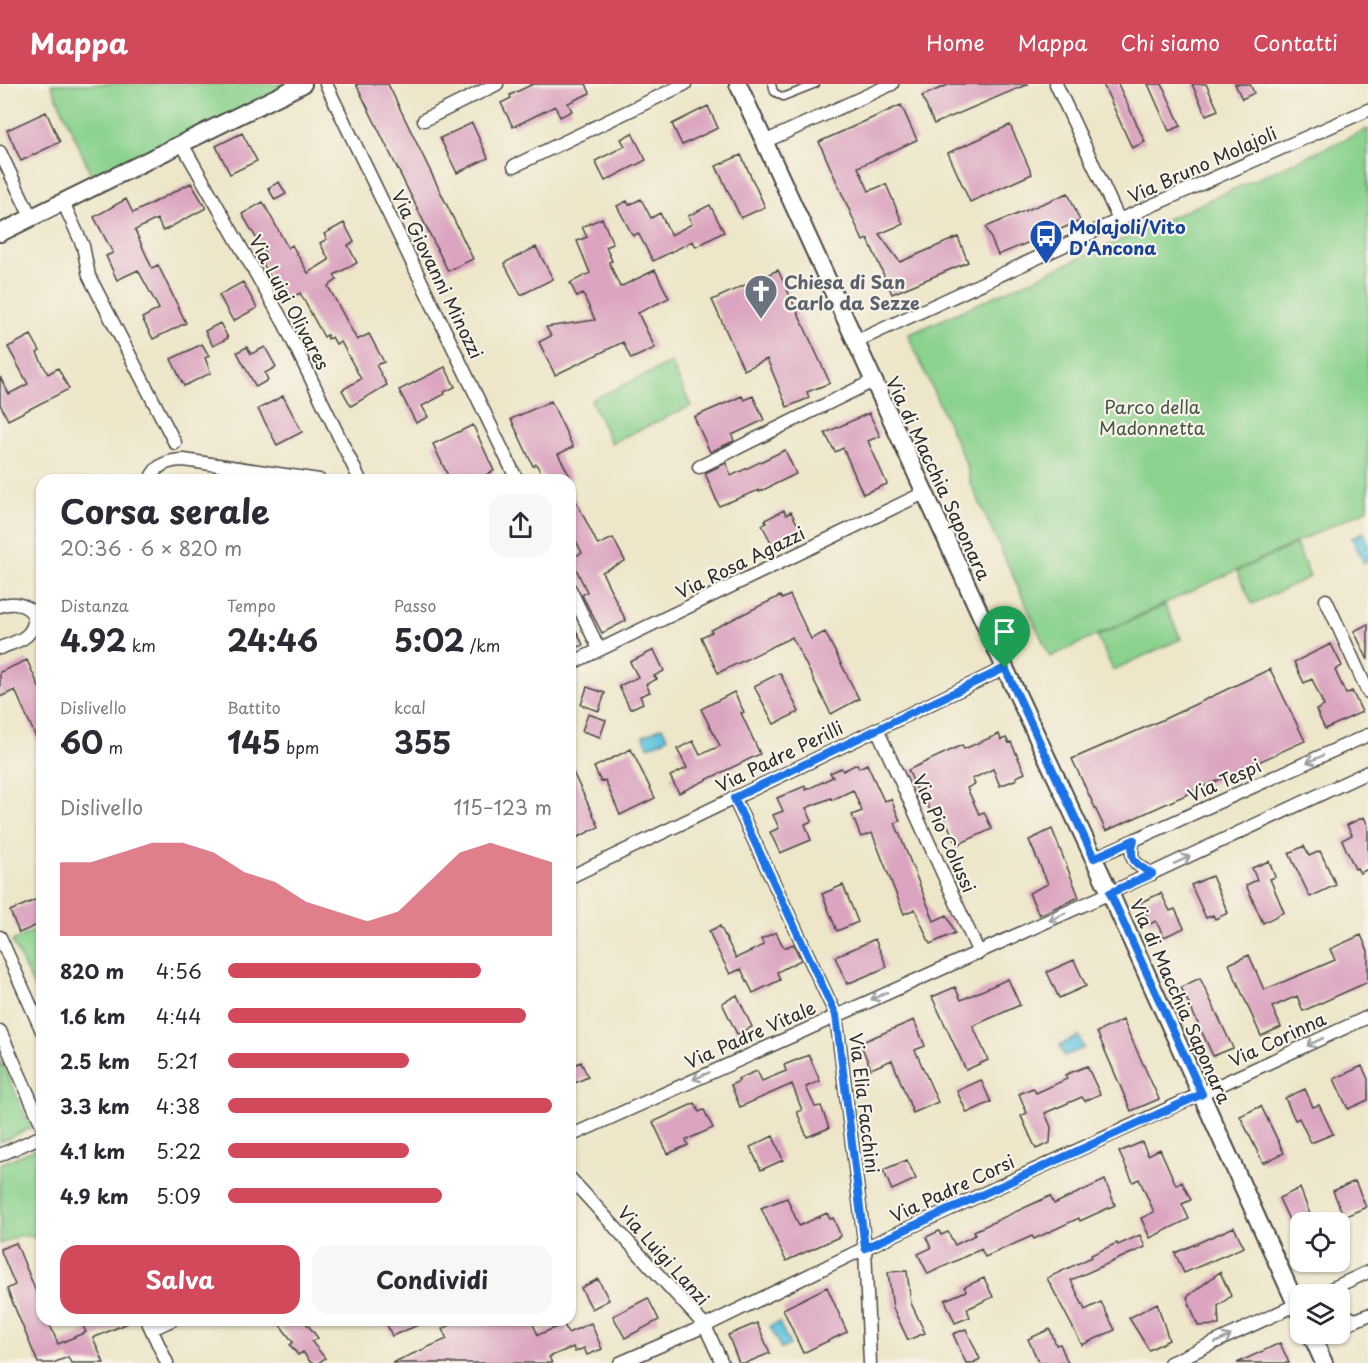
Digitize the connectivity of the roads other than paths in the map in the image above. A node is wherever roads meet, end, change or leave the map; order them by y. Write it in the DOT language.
graph roads {
  1 [pos="303,84"];
  2 [pos="326,84"];
  3 [pos="497,84"];
  4 [pos="685,84"];
  5 [pos="738,84"];
  6 [pos="772,84"];
  7 [pos="816,84"];
  8 [pos="892,84"];
  9 [pos="1056,84"];
  10 [pos="1368,110"];
  11 [pos="424,120"];
  12 [pos="764,142"];
  13 [pos="182,144"];
  14 [pos="0,152"];
  15 [pos="514,166"];
  16 [pos="63,202"];
  17 [pos="31,217"];
  18 [pos="1119,220"];
  19 [pos="0,233"];
  20 [pos="855,342"];
  21 [pos="873,381"];
  22 [pos="175,443"];
  23 [pos="699,467"];
  24 [pos="152,474"];
  25 [pos="278,474"];
  26 [pos="357,474"];
  27 [pos="515,474"];
  28 [pos="926,492"];
  29 [pos="1326,600"];
  30 [pos="576,601"];
  31 [pos="0,606"];
  32 [pos="0,648"];
  33 [pos="599,649"];
  34 [pos="576,661"];
  35 [pos="1005,668"];
  36 [pos="1368,693"];
  37 [pos="877,729"];
  38 [pos="1368,735"];
  39 [pos="1368,772"];
  40 [pos="734,798"];
  41 [pos="1134,840"];
  42 [pos="1094,858"];
  43 [pos="576,874"];
  44 [pos="1152,874"];
  45 [pos="1110,893"];
  46 [pos="0,937"];
  47 [pos="979,953"];
  48 [pos="4,956"];
  49 [pos="836,1015"];
  50 [pos="1368,1017"];
  51 [pos="36,1019"];
  52 [pos="0,1031"];
  53 [pos="1202,1094"];
  54 [pos="36,1112"];
  55 [pos="576,1133"];
  56 [pos="36,1139"];
  57 [pos="0,1155"];
  58 [pos="576,1185"];
  59 [pos="865,1248"];
  60 [pos="1368,1272"];
  61 [pos="1349,1284"];
  62 [pos="1290,1287"];
  63 [pos="1290,1311"];
  64 [pos="1368,1315"];
  65 [pos="1350,1318"];
  66 [pos="1355,1320"];
  67 [pos="1350,1322"];
  68 [pos="149,1326"];
  69 [pos="705,1326"];
  70 [pos="1319,1344"];
  71 [pos="167,1363"];
  72 [pos="620,1363"];
  73 [pos="722,1363"];
  74 [pos="870,1363"];
  75 [pos="1170,1363"];
  76 [pos="1324,1363"];
  1 -- 13 [label="street"];
  2 -- 27 [label="street, Via Giovanni Minozzi"];
  3 -- 11 [label="street"];
  4 -- 15 [label="street"];
  5 -- 12 [label="street, Via di Macchia Saponara"];
  6 -- 7 [label="lane"];
  8 -- 12 [label="street"];
  9 -- 18 [label="street"];
  10 -- 18 [label="street, Via Bruno Molajoli"];
  12 -- 20 [label="street, Via di Macchia Saponara"];
  13 -- 16 [label="street"];
  13 -- 26 [label="street, Via Luigi Olivares"];
  14 -- 17 [label="street"];
  16 -- 17 [label="street"];
  16 -- 22 [label="street"];
  17 -- 19 [label="street"];
  18 -- 20 [label="street, Via Bruno Molajoli"];
  20 -- 21 [label="street, Via di Macchia Saponara"];
  21 -- 23 [label="street"];
  21 -- 28 [label="street, Via di Macchia Saponara"];
  24 -- 25 [label="street"];
  28 -- 33 [label="street, Via Rosa Agazzi"];
  28 -- 35 [label="street, Via di Macchia Saponara"];
  29 -- 36 [label="street"];
  30 -- 33 [label="street"];
  31 -- 32 [label="street"];
  33 -- 34 [label="street, Via Rosa Agazzi"];
  35 -- 37 [label="street, Via Padre Perilli"];
  35 -- 42 [label="street, Via di Macchia Saponara"];
  37 -- 40 [label="street, Via Padre Perilli"];
  37 -- 47 [label="street, Via Pio Colussi"];
  38 -- 41 [label="street, Via Tespi, one-way"];
  44 -- 39 [label="street, one-way"];
  40 -- 43 [label="street, Via Padre Perilli"];
  40 -- 49 [label="street, Via Elia Facchini"];
  41 -- 42 [label="street, Via Tespi"];
  41 -- 44 [label="street"];
  42 -- 45 [label="street, Via di Macchia Saponara"];
  44 -- 45 [label="street"];
  45 -- 47 [label="street, Via Padre Vitale, one-way"];
  45 -- 53 [label="street, Via di Macchia Saponara"];
  46 -- 48 [label="street"];
  47 -- 49 [label="street, Via Padre Vitale, one-way"];
  48 -- 51 [label="street"];
  49 -- 55 [label="street, Via Padre Vitale, one-way"];
  49 -- 59 [label="street, Via Elia Facchini"];
  50 -- 53 [label="street, Via Corinna, one-way"];
  52 -- 54 [label="street"];
  53 -- 59 [label="street, Via Padre Corsi"];
  53 -- 62 [label="street, Via di Macchia Saponara"];
  56 -- 57 [label="street"];
  58 -- 69 [label="street, Via Luigi Lanzi"];
  59 -- 69 [label="street, Via Padre Corsi"];
  59 -- 74 [label="street, Via Elia Facchini"];
  60 -- 61 [label="street"];
  75 -- 63 [label="street, one-way"];
  64 -- 66 [label="street"];
  65 -- 66 [label="street"];
  66 -- 67 [label="street"];
  68 -- 71 [label="street"];
  69 -- 72 [label="street, Via Padre Corsi"];
  69 -- 73 [label="street, Via Luigi Lanzi"];
  70 -- 76 [label="street"];
}
